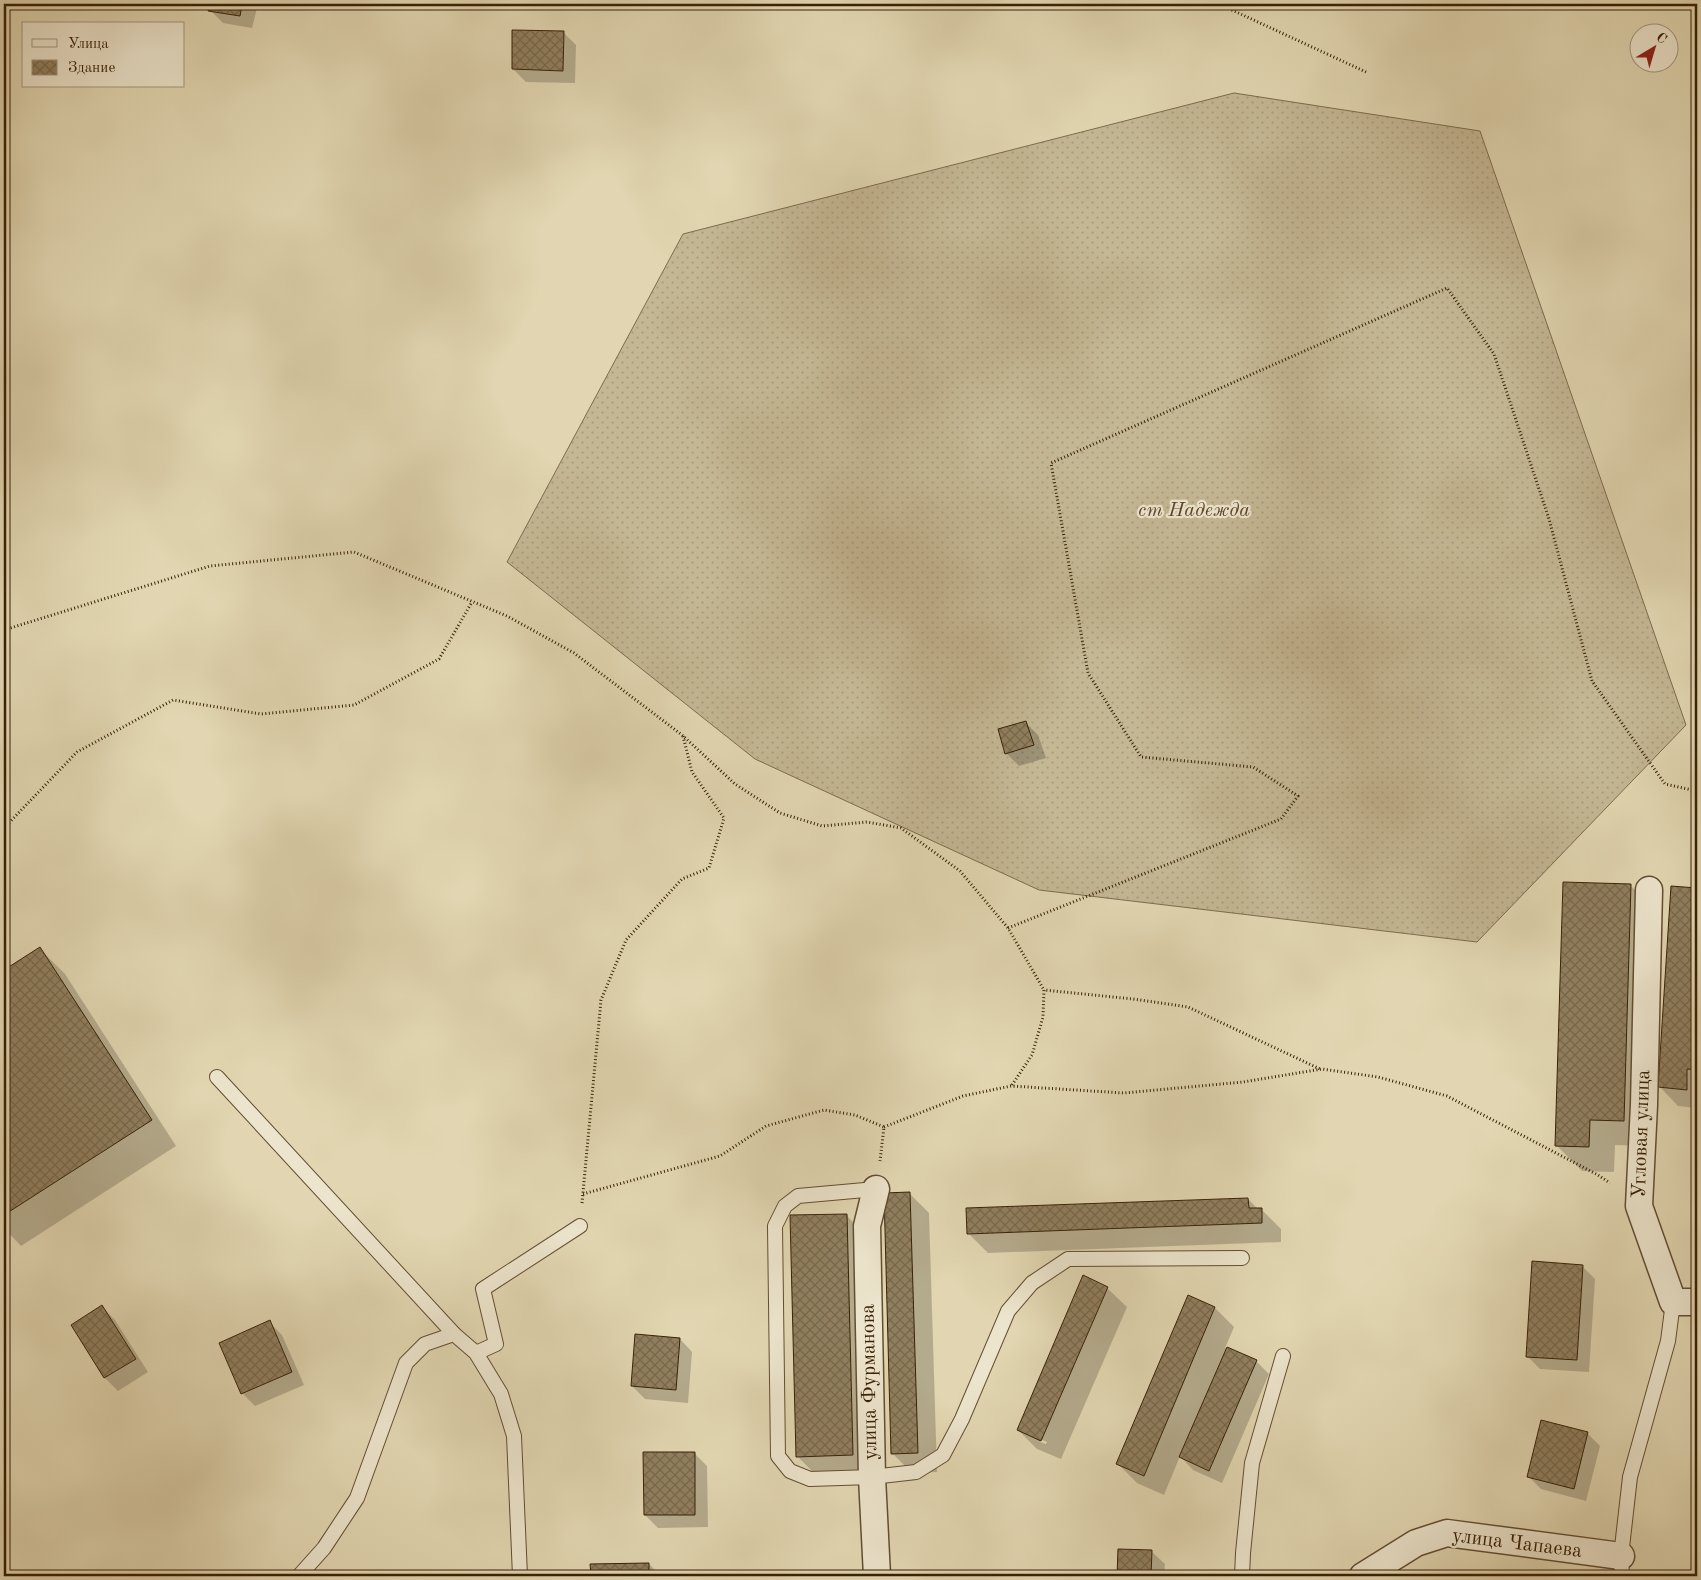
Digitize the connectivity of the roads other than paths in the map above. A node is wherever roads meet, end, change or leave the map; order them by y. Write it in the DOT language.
graph roads {
  1 [pos="1649,890"];
  2 [pos="217,1077"];
  3 [pos="876,1190"];
  4 [pos="580,1226"];
  5 [pos="1242,1258"];
  6 [pos="1685,1302"];
  7 [pos="454,1334"];
  8 [pos="476,1353"];
  9 [pos="1282,1356"];
  10 [pos="872,1477"];
  11 [pos="1622,1566"];
  12 [pos="1245,1573"];
  13 [pos="299,1576"];
  14 [pos="520,1576"];
  15 [pos="877,1576"];
  16 [pos="1363,1576"];
  1 -- 6 [label="street, Угловая улица"];
  2 -- 7 [label="lane"];
  3 -- 10 [label="street, улица Фурманова"];
  3 -- 10 [label="lane"];
  4 -- 8 [label="lane"];
  5 -- 10 [label="lane"];
  6 -- 11 [label="lane, Угловая улица"];
  7 -- 8 [label="lane"];
  7 -- 13 [label="lane"];
  8 -- 14 [label="lane"];
  9 -- 12 [label="lane"];
  10 -- 15 [label="street, улица Фурманова"];
  11 -- 16 [label="street, улица Чапаева"];
}
